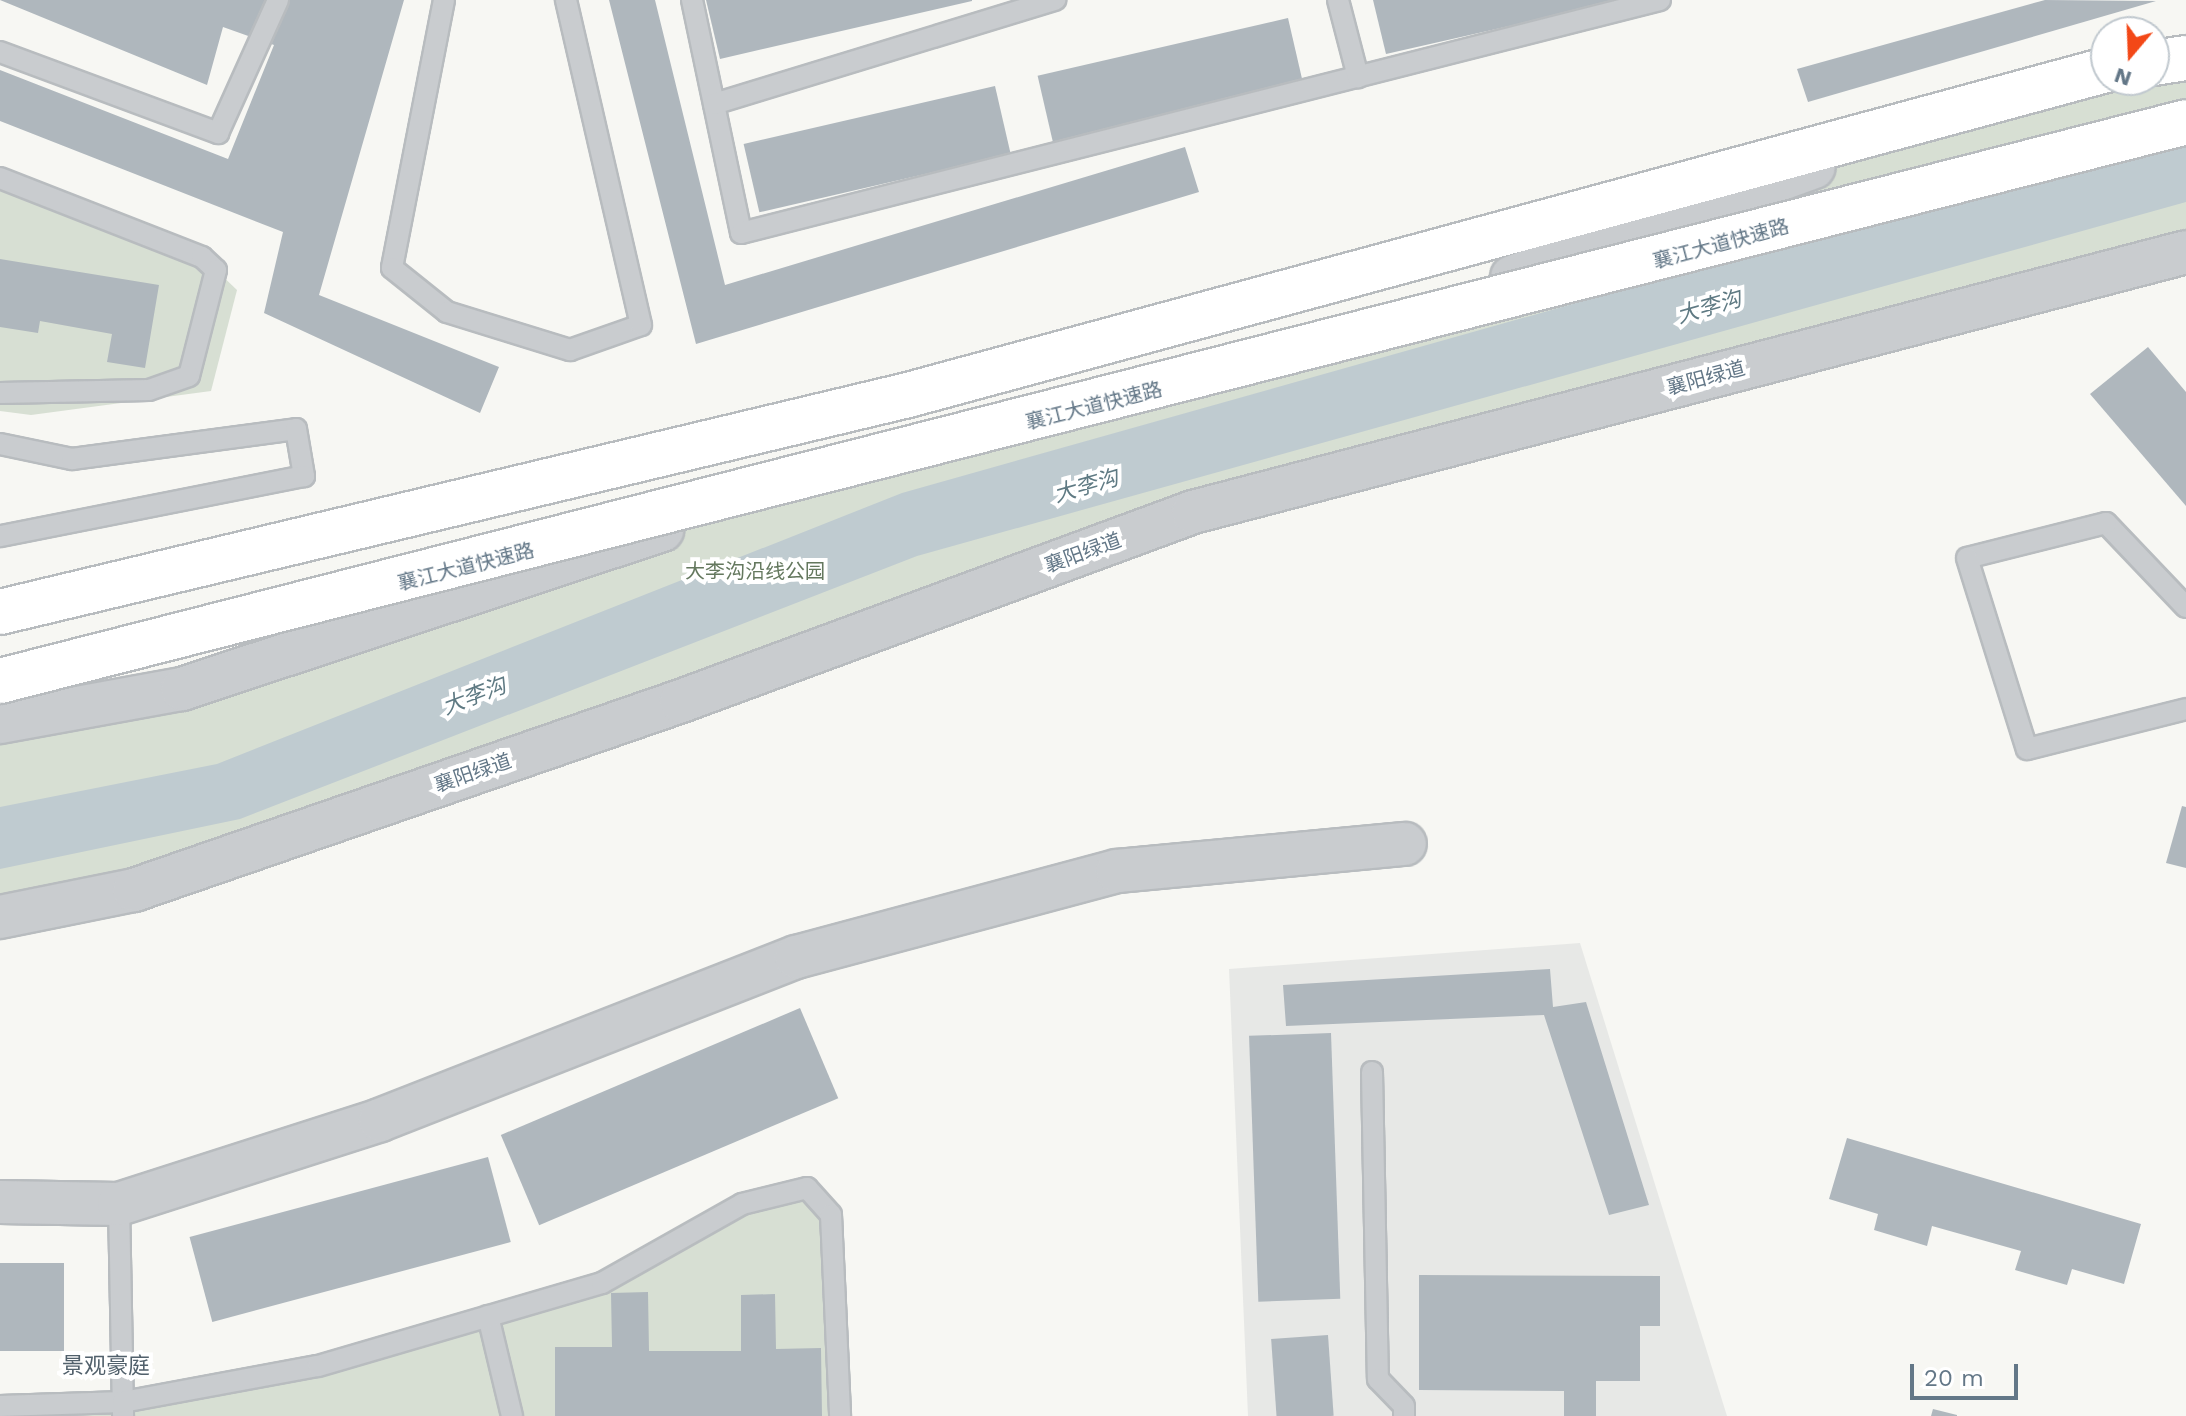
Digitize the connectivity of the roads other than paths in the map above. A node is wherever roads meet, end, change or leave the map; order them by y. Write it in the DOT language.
graph roads {
  1 [pos="278,0"];
  2 [pos="444,0"];
  3 [pos="566,0"];
  4 [pos="692,0"];
  5 [pos="1055,0"];
  6 [pos="1338,0"];
  7 [pos="1660,0"];
  8 [pos="0,52"];
  9 [pos="2090,76"];
  10 [pos="1358,77"];
  11 [pos="2090,77"];
  12 [pos="714,104"];
  13 [pos="2186,122"];
  14 [pos="0,178"];
  15 [pos="2186,252"];
  16 [pos="0,393"];
  17 [pos="0,444"];
  18 [pos="0,536"];
  19 [pos="2186,607"];
  20 [pos="0,612"];
  21 [pos="0,681"];
  22 [pos="2186,709"];
  23 [pos="0,722"];
  24 [pos="1405,844"];
  25 [pos="0,917"];
  26 [pos="1372,1072"];
  27 [pos="0,1202"];
  28 [pos="119,1204"];
  29 [pos="488,1316"];
  30 [pos="0,1406"];
  31 [pos="123,1409"];
  32 [pos="512,1416"];
  33 [pos="840,1416"];
  34 [pos="1404,1416"];
  1 -- 8 [label="lane"];
  2 -- 3 [label="lane"];
  4 -- 12 [label="lane"];
  5 -- 12 [label="lane"];
  6 -- 10 [label="lane"];
  7 -- 10 [label="lane"];
  9 -- 20 [label="highway"];
  10 -- 12 [label="lane"];
  11 -- 23 [label="street"];
  13 -- 21 [label="highway, 襄江大道快速路, bridge"];
  14 -- 16 [label="lane"];
  15 -- 25 [label="street, 襄阳绿道"];
  17 -- 18 [label="lane"];
  19 -- 22 [label="lane"];
  24 -- 28 [label="street"];
  26 -- 34 [label="lane"];
  27 -- 28 [label="street"];
  28 -- 31 [label="lane"];
  29 -- 31 [label="lane"];
  29 -- 32 [label="lane"];
  29 -- 33 [label="lane"];
  30 -- 31 [label="lane"];
}
